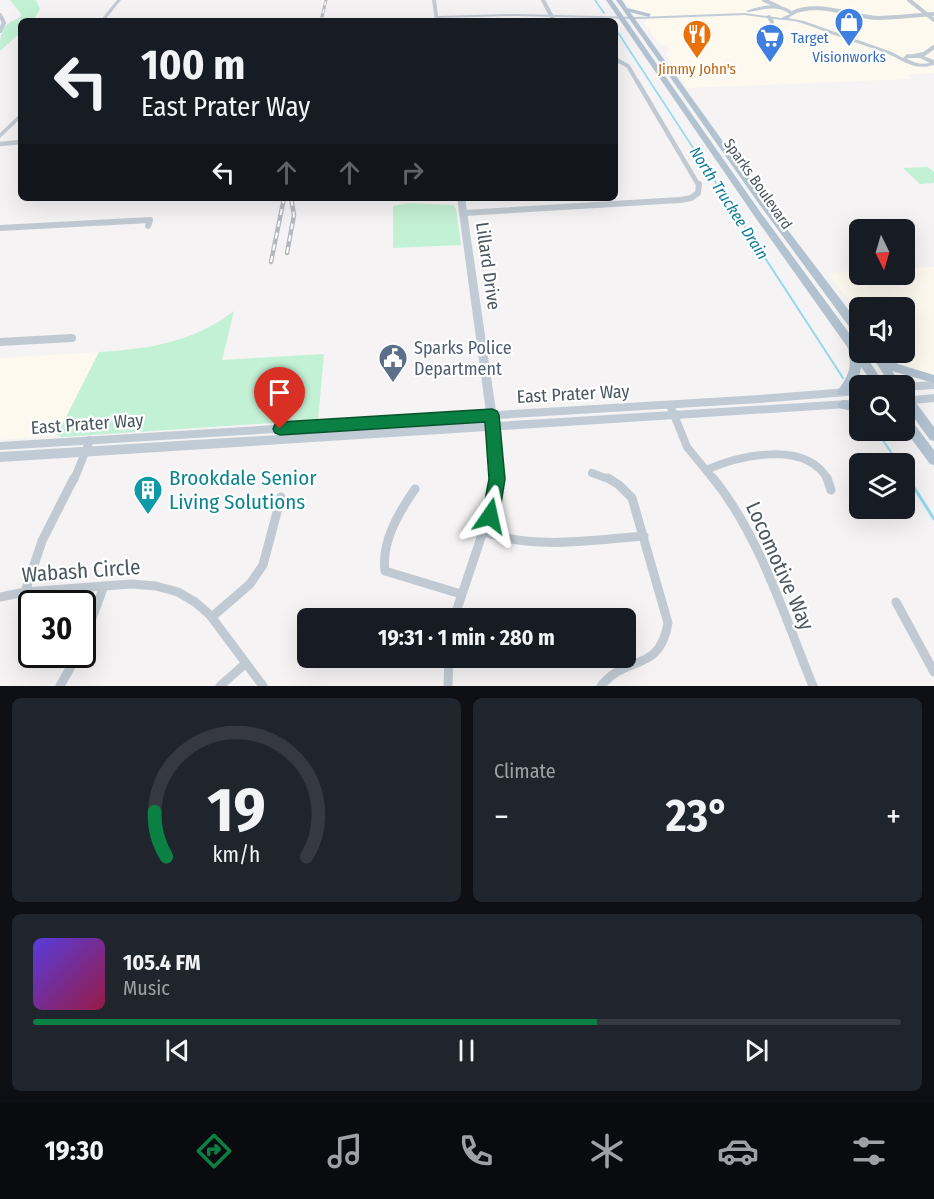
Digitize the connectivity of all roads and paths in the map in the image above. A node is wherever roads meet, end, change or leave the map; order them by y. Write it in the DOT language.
graph roads {
  1 [pos="119,0"];
  2 [pos="434,0"];
  3 [pos="543,0"];
  4 [pos="609,0"];
  5 [pos="619,0"];
  6 [pos="758,0"];
  7 [pos="764,0"];
  8 [pos="913,1"];
  9 [pos="759,8"];
  10 [pos="781,8"];
  11 [pos="623,12"];
  12 [pos="839,12"];
  13 [pos="930,13"];
  14 [pos="792,14"];
  15 [pos="0,15"];
  16 [pos="650,16"];
  17 [pos="868,16"];
  18 [pos="632,17"];
  19 [pos="768,17"];
  20 [pos="104,18"];
  21 [pos="437,18"];
  22 [pos="552,18"];
  23 [pos="562,18"];
  24 [pos="879,18"];
  25 [pos="780,19"];
  26 [pos="934,20"];
  27 [pos="638,25"];
  28 [pos="0,31"];
  29 [pos="652,44"];
  30 [pos="934,47"];
  31 [pos="934,52"];
  32 [pos="913,56"];
  33 [pos="904,60"];
  34 [pos="618,61"];
  35 [pos="932,61"];
  36 [pos="925,66"];
  37 [pos="934,68"];
  38 [pos="673,91"];
  39 [pos="18,118"];
  40 [pos="0,136"];
  41 [pos="18,142"];
  42 [pos="0,144"];
  43 [pos="722,145"];
  44 [pos="462,201"];
  45 [pos="464,213"];
  46 [pos="148,226"];
  47 [pos="0,228"];
  48 [pos="786,252"];
  49 [pos="835,299"];
  50 [pos="849,318"];
  51 [pos="72,338"];
  52 [pos="848,338"];
  53 [pos="0,342"];
  54 [pos="889,363"];
  55 [pos="873,375"];
  56 [pos="934,379"];
  57 [pos="934,385"];
  58 [pos="915,386"];
  59 [pos="849,396"];
  60 [pos="843,398"];
  61 [pos="934,398"];
  62 [pos="915,399"];
  63 [pos="849,401"];
  64 [pos="671,410"];
  65 [pos="915,411"];
  66 [pos="492,415"];
  67 [pos="493,427"];
  68 [pos="915,434"];
  69 [pos="934,436"];
  70 [pos="915,438"];
  71 [pos="90,440"];
  72 [pos="922,443"];
  73 [pos="0,446"];
  74 [pos="85,452"];
  75 [pos="0,457"];
  76 [pos="934,460"];
  77 [pos="706,470"];
  78 [pos="592,473"];
  79 [pos="416,489"];
  80 [pos="831,490"];
  81 [pos="281,497"];
  82 [pos="484,532"];
  83 [pos="644,536"];
  84 [pos="104,586"];
  85 [pos="26,590"];
  86 [pos="51,590"];
  87 [pos="18,593"];
  88 [pos="461,594"];
  89 [pos="0,597"];
  90 [pos="896,602"];
  91 [pos="96,607"];
  92 [pos="457,608"];
  93 [pos="213,616"];
  94 [pos="246,663"];
  95 [pos="70,668"];
  96 [pos="449,668"];
  97 [pos="934,672"];
  98 [pos="60,686"];
  99 [pos="220,686"];
  100 [pos="263,686"];
  101 [pos="448,686"];
  102 [pos="601,686"];
  103 [pos="813,686"];
  1 -- 20 [label="street"];
  2 -- 21 [label="street"];
  3 -- 22 [label="street"];
  4 -- 11 [label="main road, Sparks Boulevard"];
  5 -- 11 [label="main road, Sparks Boulevard"];
  6 -- 9 [label="street"];
  7 -- 10 [label="street"];
  8 -- 13 [label="street"];
  9 -- 10 [label="street"];
  9 -- 16 [label="street"];
  9 -- 19 [label="street"];
  10 -- 14 [label="street"];
  10 -- 17 [label="street"];
  11 -- 16 [label="main road"];
  11 -- 18 [label="main road, Sparks Boulevard"];
  11 -- 23 [label="street"];
  11 -- 29 [label="main road"];
  11 -- 38 [label="main road, Sparks Boulevard"];
  12 -- 14 [label="street"];
  12 -- 17 [label="street"];
  12 -- 24 [label="street"];
  13 -- 24 [label="street"];
  13 -- 26 [label="street"];
  14 -- 25 [label="street"];
  14 -- 32 [label="street"];
  15 -- 28 [label="street"];
  16 -- 18 [label="street"];
  16 -- 19 [label="street"];
  16 -- 27 [label="main road"];
  17 -- 24 [label="street"];
  18 -- 27 [label="main road, Sparks Boulevard"];
  19 -- 25 [label="street"];
  19 -- 25 [label="street"];
  25 -- 33 [label="street"];
  27 -- 29 [label="main road, Sparks Boulevard"];
  29 -- 43 [label="main road, Sparks Boulevard"];
  30 -- 32 [label="street"];
  31 -- 35 [label="street"];
  32 -- 33 [label="street"];
  32 -- 35 [label="street"];
  33 -- 36 [label="street"];
  34 -- 45 [label="street"];
  35 -- 36 [label="street"];
  36 -- 37 [label="street"];
  38 -- 43 [label="main road"];
  38 -- 48 [label="main road, Sparks Boulevard"];
  39 -- 40 [label="street"];
  41 -- 42 [label="street"];
  43 -- 49 [label="main road, Sparks Boulevard"];
  44 -- 45 [label="street, Lillard Drive"];
  45 -- 66 [label="street, Lillard Drive"];
  46 -- 47 [label="street"];
  48 -- 49 [label="main road"];
  48 -- 52 [label="main road, Sparks Boulevard"];
  49 -- 50 [label="main road, Sparks Boulevard"];
  51 -- 53 [label="street"];
  52 -- 55 [label="main road, Sparks Boulevard"];
  52 -- 60 [label="main road"];
  54 -- 56 [label="main road"];
  57 -- 58 [label="street"];
  59 -- 60 [label="street, East Prater Way"];
  60 -- 63 [label="main road"];
  60 -- 64 [label="street, East Prater Way"];
  61 -- 62 [label="street"];
  64 -- 66 [label="street, East Prater Way"];
  64 -- 67 [label="street, East Prater Way"];
  64 -- 77 [label="street, Locomotive Way"];
  65 -- 69 [label="main road"];
  66 -- 67 [label="street, Lillard Drive"];
  66 -- 71 [label="street, East Prater Way"];
  67 -- 74 [label="street, East Prater Way"];
  67 -- 82 [label="street, Lillard Drive"];
  68 -- 72 [label="main road"];
  70 -- 72 [label="main road"];
  71 -- 73 [label="street, East Prater Way"];
  71 -- 74 [label="street"];
  72 -- 76 [label="main road"];
  74 -- 75 [label="street, East Prater Way"];
  74 -- 85 [label="street"];
  77 -- 80 [label="street"];
  77 -- 103 [label="street, Locomotive Way"];
  78 -- 83 [label="street"];
  79 -- 88 [label="street"];
  81 -- 93 [label="street"];
  82 -- 83 [label="street"];
  82 -- 88 [label="street, Lillard Drive"];
  83 -- 102 [label="street"];
  84 -- 86 [label="street, Wabash Circle"];
  84 -- 91 [label="street"];
  84 -- 93 [label="street, Wabash Circle"];
  87 -- 89 [label="street, Wabash Circle"];
  88 -- 92 [label="street, Lillard Drive"];
  90 -- 97 [label="street"];
  93 -- 94 [label="street, Wabash Circle"];
  94 -- 99 [label="street"];
  94 -- 100 [label="street, Wabash Circle"];
  95 -- 98 [label="street"];
  96 -- 101 [label="street"];
}
